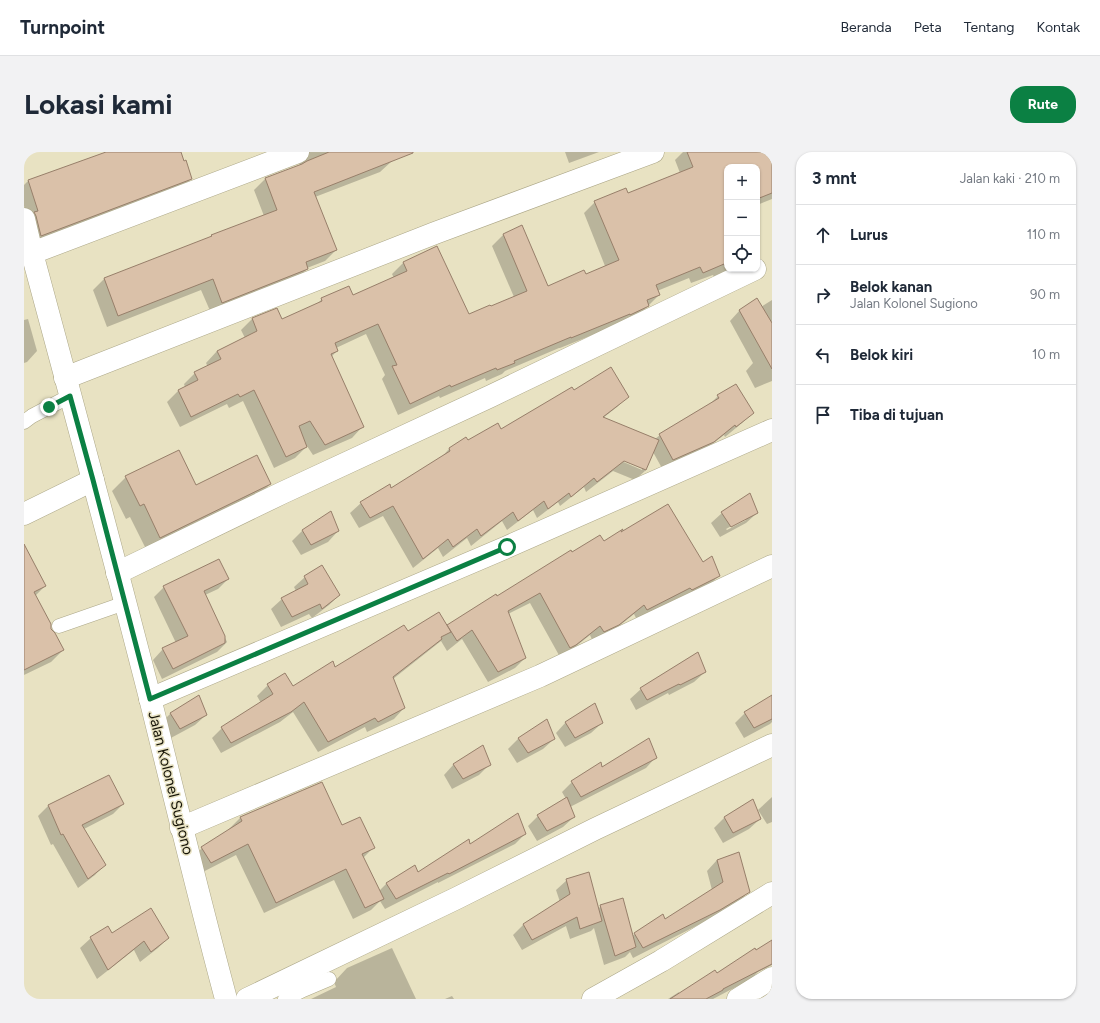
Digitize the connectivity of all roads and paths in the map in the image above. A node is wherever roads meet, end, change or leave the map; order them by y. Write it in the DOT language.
graph roads {
  1 [pos="298,152"];
  2 [pos="653,152"];
  3 [pos="24,220"];
  4 [pos="32,253"];
  5 [pos="772,261"];
  6 [pos="760,267"];
  7 [pos="750,272"];
  8 [pos="68,387"];
  9 [pos="24,422"];
  10 [pos="772,430"];
  11 [pos="93,480"];
  12 [pos="24,514"];
  13 [pos="772,566"];
  14 [pos="117,573"];
  15 [pos="125,603"];
  16 [pos="59,626"];
  17 [pos="150,699"];
  18 [pos="772,745"];
  19 [pos="181,828"];
  20 [pos="772,893"];
  21 [pos="772,978"];
  22 [pos="329,979"];
  23 [pos="226,999"];
  24 [pos="247,999"];
  25 [pos="285,999"];
  26 [pos="593,999"];
  27 [pos="738,999"];
  1 -- 4 [label="street"];
  2 -- 8 [label="street"];
  3 -- 4 [label="street, Jalan Kolonel Sugiono"];
  4 -- 8 [label="street, Jalan Kolonel Sugiono"];
  5 -- 6 [label="street"];
  7 -- 14 [label="street"];
  8 -- 9 [label="lane"];
  8 -- 11 [label="street, Jalan Kolonel Sugiono"];
  10 -- 17 [label="street"];
  11 -- 12 [label="street"];
  11 -- 14 [label="street, Jalan Kolonel Sugiono"];
  13 -- 19 [label="street"];
  14 -- 15 [label="street, Jalan Kolonel Sugiono"];
  15 -- 16 [label="lane"];
  15 -- 17 [label="street, Jalan Kolonel Sugiono"];
  17 -- 19 [label="street, Jalan Kolonel Sugiono"];
  18 -- 24 [label="street"];
  19 -- 23 [label="street, Jalan Kolonel Sugiono"];
  20 -- 26 [label="street"];
  21 -- 27 [label="street"];
  22 -- 25 [label="lane"];
}
